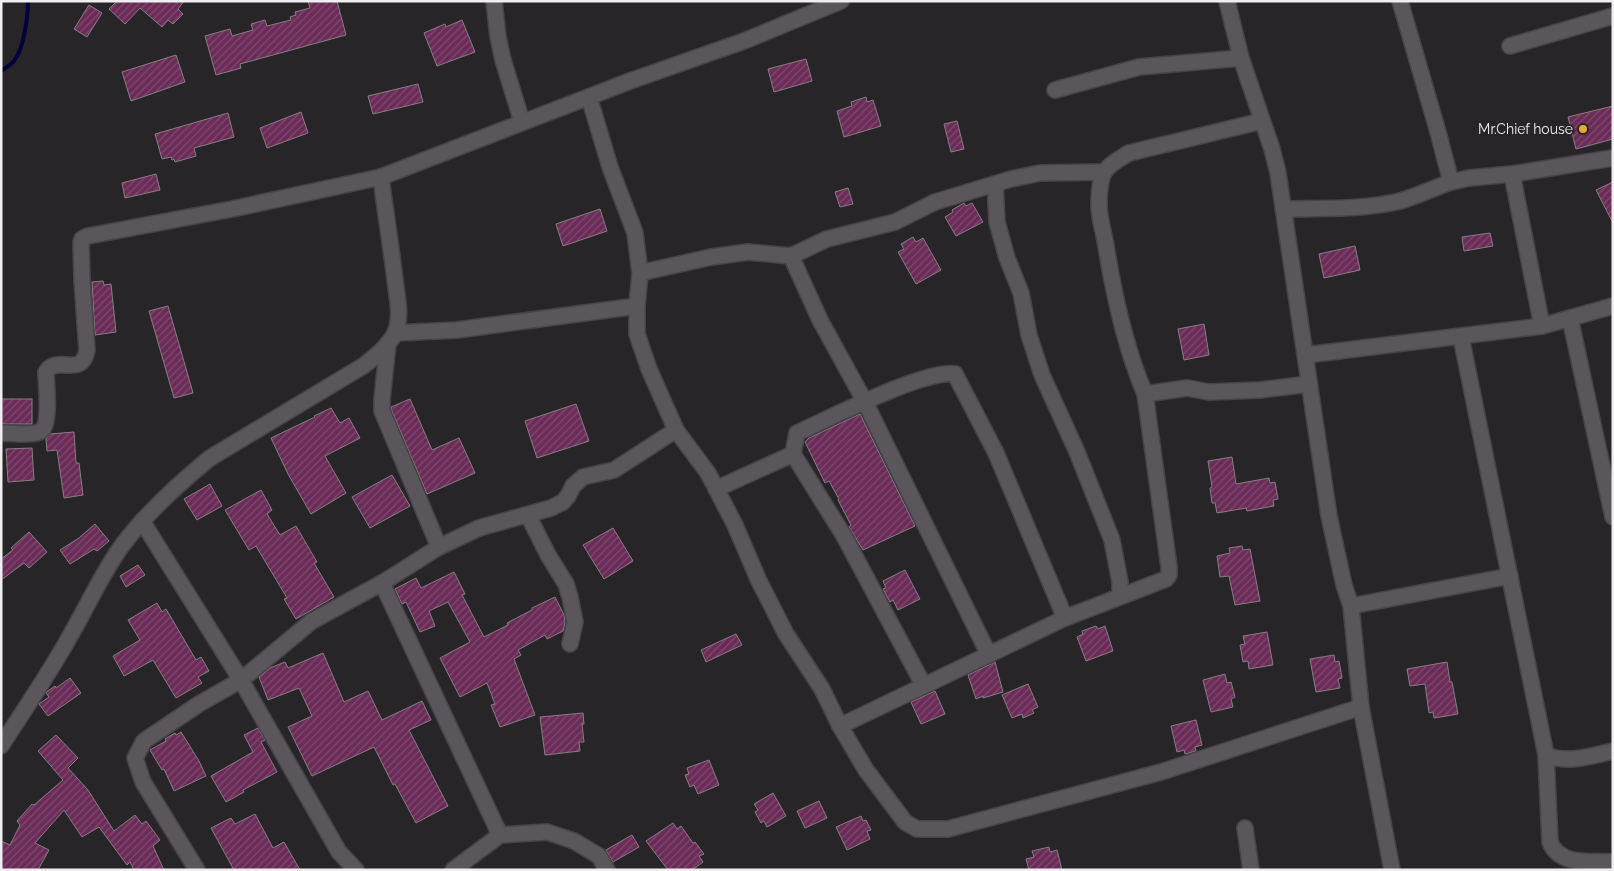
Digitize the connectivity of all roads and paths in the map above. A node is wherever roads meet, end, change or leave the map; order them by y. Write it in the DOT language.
graph roads {
  1 [pos="494,1"];
  2 [pos="841,1"];
  3 [pos="1227,1"];
  4 [pos="1400,1"];
  5 [pos="1613,16"];
  6 [pos="1510,46"];
  7 [pos="1241,58"];
  8 [pos="1055,90"];
  9 [pos="589,97"];
  10 [pos="1262,120"];
  11 [pos="522,122"];
  12 [pos="1613,158"];
  13 [pos="1104,172"];
  14 [pos="1512,174"];
  15 [pos="381,177"];
  16 [pos="1451,182"];
  17 [pos="995,184"];
  18 [pos="1283,209"];
  19 [pos="791,256"];
  20 [pos="640,273"];
  21 [pos="637,306"];
  22 [pos="1613,306"];
  23 [pos="1570,318"];
  24 [pos="1542,326"];
  25 [pos="1461,337"];
  26 [pos="391,338"];
  27 [pos="1306,356"];
  28 [pos="1309,384"];
  29 [pos="1145,394"];
  30 [pos="865,402"];
  31 [pos="676,430"];
  32 [pos="1,433"];
  33 [pos="793,454"];
  34 [pos="716,489"];
  35 [pos="528,515"];
  36 [pos="1613,517"];
  37 [pos="142,521"];
  38 [pos="439,547"];
  39 [pos="1510,576"];
  40 [pos="382,583"];
  41 [pos="1120,596"];
  42 [pos="1351,606"];
  43 [pos="1065,618"];
  44 [pos="570,644"];
  45 [pos="989,655"];
  46 [pos="242,680"];
  47 [pos="924,686"];
  48 [pos="1361,707"];
  49 [pos="840,726"];
  50 [pos="3,738"];
  51 [pos="1613,751"];
  52 [pos="1546,755"];
  53 [pos="1245,828"];
  54 [pos="500,835"];
  55 [pos="1613,862"];
  56 [pos="197,870"];
  57 [pos="356,870"];
  58 [pos="453,870"];
  59 [pos="607,870"];
  60 [pos="1251,870"];
  61 [pos="1392,870"];
  1 -- 11 [label="street"];
  2 -- 9 [label="street"];
  3 -- 7 [label="street"];
  4 -- 16 [label="street"];
  5 -- 6 [label="street"];
  7 -- 8 [label="street"];
  7 -- 10 [label="street"];
  9 -- 11 [label="street"];
  9 -- 20 [label="street"];
  10 -- 13 [label="street"];
  10 -- 18 [label="street"];
  11 -- 15 [label="street"];
  12 -- 14 [label="street"];
  13 -- 17 [label="street"];
  13 -- 29 [label="street"];
  14 -- 16 [label="street"];
  14 -- 24 [label="street"];
  15 -- 26 [label="street"];
  15 -- 32 [label="street"];
  16 -- 18 [label="street"];
  17 -- 19 [label="street"];
  17 -- 41 [label="street"];
  18 -- 27 [label="street"];
  19 -- 20 [label="street"];
  19 -- 30 [label="street"];
  20 -- 21 [label="street"];
  21 -- 26 [label="street"];
  21 -- 31 [label="street"];
  22 -- 23 [label="street"];
  23 -- 24 [label="street"];
  23 -- 36 [label="street"];
  24 -- 25 [label="street"];
  25 -- 27 [label="street"];
  25 -- 39 [label="street"];
  26 -- 37 [label="street"];
  26 -- 38 [label="street"];
  27 -- 28 [label="street"];
  28 -- 29 [label="street"];
  28 -- 42 [label="street"];
  29 -- 41 [label="street"];
  30 -- 33 [label="street"];
  30 -- 43 [label="street"];
  30 -- 45 [label="street"];
  31 -- 34 [label="street"];
  31 -- 35 [label="street"];
  33 -- 34 [label="street"];
  33 -- 47 [label="street"];
  34 -- 49 [label="street"];
  35 -- 38 [label="street"];
  35 -- 44 [label="street"];
  37 -- 46 [label="street"];
  37 -- 50 [label="street"];
  38 -- 40 [label="street"];
  39 -- 42 [label="street"];
  39 -- 52 [label="street"];
  40 -- 46 [label="street"];
  40 -- 54 [label="street"];
  41 -- 43 [label="street"];
  42 -- 48 [label="street"];
  43 -- 45 [label="street"];
  45 -- 47 [label="street"];
  46 -- 56 [label="street"];
  46 -- 57 [label="street"];
  47 -- 49 [label="street"];
  48 -- 49 [label="street"];
  48 -- 61 [label="street"];
  51 -- 52 [label="street"];
  52 -- 55 [label="street"];
  53 -- 60 [label="street"];
  54 -- 58 [label="street"];
  54 -- 59 [label="street"];
}
